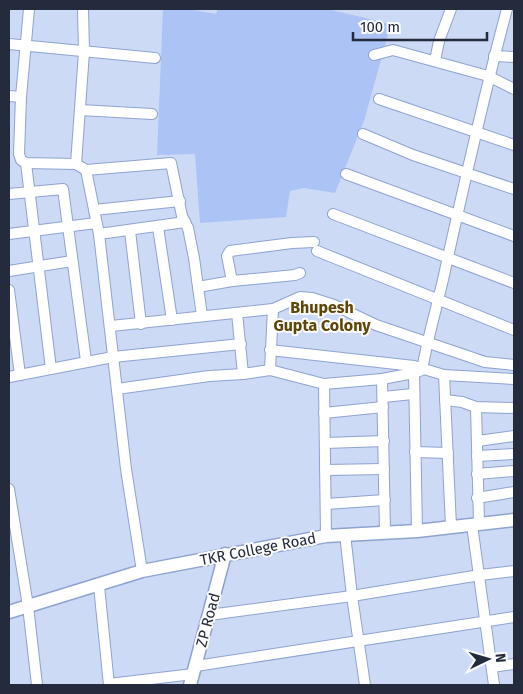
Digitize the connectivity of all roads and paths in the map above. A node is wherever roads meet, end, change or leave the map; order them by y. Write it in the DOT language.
graph roads {
  1 [pos="29,9"];
  2 [pos="83,9"];
  3 [pos="451,9"];
  4 [pos="507,9"];
  5 [pos="9,44"];
  6 [pos="26,46"];
  7 [pos="84,52"];
  8 [pos="374,56"];
  9 [pos="494,56"];
  10 [pos="514,57"];
  11 [pos="155,58"];
  12 [pos="435,61"];
  13 [pos="488,76"];
  14 [pos="514,89"];
  15 [pos="9,96"];
  16 [pos="21,97"];
  17 [pos="379,99"];
  18 [pos="80,110"];
  19 [pos="152,114"];
  20 [pos="477,132"];
  21 [pos="363,134"];
  22 [pos="514,145"];
  23 [pos="26,163"];
  24 [pos="76,164"];
  25 [pos="86,170"];
  26 [pos="466,173"];
  27 [pos="346,174"];
  28 [pos="514,189"];
  29 [pos="29,191"];
  30 [pos="9,194"];
  31 [pos="180,201"];
  32 [pos="94,210"];
  33 [pos="333,214"];
  34 [pos="457,215"];
  35 [pos="184,222"];
  36 [pos="96,223"];
  37 [pos="158,226"];
  38 [pos="68,227"];
  39 [pos="130,231"];
  40 [pos="34,232"];
  41 [pos="9,234"];
  42 [pos="99,234"];
  43 [pos="514,236"];
  44 [pos="448,258"];
  45 [pos="72,261"];
  46 [pos="38,267"];
  47 [pos="9,270"];
  48 [pos="300,273"];
  49 [pos="232,281"];
  50 [pos="514,283"];
  51 [pos="198,287"];
  52 [pos="9,290"];
  53 [pos="439,301"];
  54 [pos="273,309"];
  55 [pos="236,313"];
  56 [pos="202,316"];
  57 [pos="172,320"];
  58 [pos="141,324"];
  59 [pos="111,326"];
  60 [pos="514,330"];
  61 [pos="427,341"];
  62 [pos="240,344"];
  63 [pos="270,350"];
  64 [pos="113,357"];
  65 [pos="86,362"];
  66 [pos="514,365"];
  67 [pos="51,369"];
  68 [pos="270,370"];
  69 [pos="418,371"];
  70 [pos="243,374"];
  71 [pos="20,375"];
  72 [pos="444,375"];
  73 [pos="9,377"];
  74 [pos="382,379"];
  75 [pos="514,379"];
  76 [pos="324,384"];
  77 [pos="117,389"];
  78 [pos="413,394"];
  79 [pos="446,400"];
  80 [pos="383,402"];
  81 [pos="476,407"];
  82 [pos="514,408"];
  83 [pos="324,413"];
  84 [pos="514,436"];
  85 [pos="384,441"];
  86 [pos="478,441"];
  87 [pos="325,443"];
  88 [pos="415,452"];
  89 [pos="448,453"];
  90 [pos="514,454"];
  91 [pos="477,456"];
  92 [pos="384,469"];
  93 [pos="325,470"];
  94 [pos="514,470"];
  95 [pos="477,474"];
  96 [pos="9,489"];
  97 [pos="514,492"];
  98 [pos="478,498"];
  99 [pos="385,500"];
  100 [pos="326,504"];
  101 [pos="514,520"];
  102 [pos="475,524"];
  103 [pos="451,526"];
  104 [pos="417,531"];
  105 [pos="385,532"];
  106 [pos="345,534"];
  107 [pos="326,536"];
  108 [pos="13,547"];
  109 [pos="225,554"];
  110 [pos="142,571"];
  111 [pos="514,571"];
  112 [pos="480,575"];
  113 [pos="99,586"];
  114 [pos="352,596"];
  115 [pos="28,606"];
  116 [pos="9,612"];
  117 [pos="209,615"];
  118 [pos="514,617"];
  119 [pos="486,622"];
  120 [pos="358,642"];
  121 [pos="514,664"];
  122 [pos="492,667"];
  123 [pos="193,675"];
  124 [pos="37,685"];
  125 [pos="109,685"];
  126 [pos="365,685"];
  127 [pos="494,685"];
  1 -- 6 [label="street"];
  2 -- 7 [label="street"];
  3 -- 12 [label="street"];
  4 -- 9 [label="street"];
  5 -- 6 [label="street"];
  6 -- 7 [label="street"];
  6 -- 16 [label="street"];
  7 -- 11 [label="street"];
  7 -- 18 [label="street"];
  8 -- 12 [label="street"];
  9 -- 10 [label="street"];
  9 -- 13 [label="street"];
  12 -- 13 [label="street"];
  13 -- 14 [label="street"];
  13 -- 20 [label="street"];
  15 -- 16 [label="street"];
  16 -- 23 [label="street"];
  17 -- 20 [label="street"];
  18 -- 19 [label="street"];
  18 -- 24 [label="street"];
  20 -- 22 [label="street"];
  20 -- 26 [label="street"];
  21 -- 26 [label="street"];
  23 -- 24 [label="street"];
  23 -- 29 [label="street"];
  24 -- 25 [label="street"];
  25 -- 31 [label="street"];
  25 -- 32 [label="street"];
  26 -- 28 [label="street"];
  26 -- 34 [label="street"];
  27 -- 34 [label="street"];
  29 -- 30 [label="street"];
  29 -- 38 [label="street"];
  29 -- 40 [label="street"];
  31 -- 32 [label="street"];
  31 -- 35 [label="street"];
  32 -- 36 [label="street"];
  33 -- 44 [label="street"];
  34 -- 43 [label="street"];
  34 -- 44 [label="street"];
  35 -- 37 [label="street"];
  35 -- 51 [label="street"];
  36 -- 38 [label="street"];
  36 -- 42 [label="street"];
  37 -- 39 [label="street"];
  37 -- 57 [label="street"];
  38 -- 40 [label="street"];
  38 -- 45 [label="street"];
  39 -- 42 [label="street"];
  39 -- 58 [label="street"];
  40 -- 41 [label="street"];
  40 -- 46 [label="street"];
  42 -- 59 [label="street"];
  44 -- 50 [label="street"];
  44 -- 53 [label="street"];
  45 -- 46 [label="street"];
  45 -- 65 [label="street"];
  46 -- 47 [label="street"];
  46 -- 67 [label="street"];
  48 -- 49 [label="street"];
  49 -- 51 [label="street"];
  49 -- 53 [label="street"];
  51 -- 56 [label="street"];
  52 -- 71 [label="street"];
  53 -- 60 [label="street"];
  53 -- 61 [label="street"];
  54 -- 55 [label="street"];
  54 -- 61 [label="street"];
  54 -- 63 [label="street"];
  55 -- 56 [label="street"];
  55 -- 62 [label="street"];
  56 -- 57 [label="street"];
  57 -- 58 [label="street"];
  58 -- 59 [label="street"];
  59 -- 64 [label="street"];
  61 -- 66 [label="street"];
  61 -- 69 [label="street"];
  62 -- 64 [label="street"];
  62 -- 70 [label="street"];
  63 -- 68 [label="street"];
  63 -- 69 [label="street"];
  64 -- 65 [label="street"];
  64 -- 77 [label="street"];
  65 -- 67 [label="street"];
  67 -- 71 [label="street"];
  68 -- 70 [label="street"];
  68 -- 76 [label="street"];
  69 -- 72 [label="street"];
  69 -- 74 [label="street"];
  69 -- 78 [label="street"];
  70 -- 77 [label="street"];
  71 -- 73 [label="street"];
  72 -- 75 [label="street"];
  72 -- 79 [label="street"];
  74 -- 76 [label="street"];
  74 -- 80 [label="street"];
  76 -- 83 [label="street"];
  77 -- 110 [label="street"];
  78 -- 80 [label="street"];
  78 -- 88 [label="street"];
  79 -- 81 [label="street"];
  79 -- 89 [label="street"];
  80 -- 83 [label="street"];
  80 -- 85 [label="street"];
  81 -- 82 [label="street"];
  81 -- 86 [label="street"];
  83 -- 87 [label="street"];
  84 -- 86 [label="street"];
  85 -- 87 [label="street"];
  85 -- 92 [label="street"];
  86 -- 91 [label="street"];
  87 -- 93 [label="street"];
  88 -- 89 [label="street"];
  88 -- 104 [label="street"];
  89 -- 103 [label="street"];
  90 -- 91 [label="street"];
  91 -- 95 [label="street"];
  92 -- 93 [label="street"];
  92 -- 99 [label="street"];
  93 -- 100 [label="street"];
  94 -- 95 [label="street"];
  95 -- 98 [label="street"];
  96 -- 108 [label="street"];
  97 -- 98 [label="street"];
  98 -- 102 [label="street"];
  99 -- 100 [label="street"];
  99 -- 105 [label="street"];
  100 -- 107 [label="street"];
  101 -- 102 [label="street, TKR College Road"];
  102 -- 103 [label="street, TKR College Road"];
  102 -- 112 [label="street"];
  103 -- 104 [label="street, TKR College Road"];
  104 -- 105 [label="street, TKR College Road"];
  105 -- 106 [label="street, TKR College Road"];
  106 -- 107 [label="street, TKR College Road"];
  106 -- 114 [label="street"];
  107 -- 109 [label="street, TKR College Road"];
  108 -- 115 [label="street"];
  109 -- 110 [label="street, TKR College Road"];
  109 -- 117 [label="street, ZP Road"];
  110 -- 113 [label="street, TKR College Road"];
  111 -- 112 [label="street"];
  112 -- 114 [label="street"];
  112 -- 119 [label="street"];
  113 -- 115 [label="street, TKR College Road"];
  113 -- 125 [label="street"];
  114 -- 117 [label="street"];
  114 -- 120 [label="street"];
  115 -- 116 [label="street, TKR College Road"];
  115 -- 124 [label="street"];
  117 -- 123 [label="street, ZP Road"];
  118 -- 119 [label="street"];
  119 -- 120 [label="street"];
  119 -- 122 [label="street"];
  120 -- 123 [label="street"];
  120 -- 126 [label="street"];
  121 -- 122 [label="street"];
  122 -- 127 [label="street"];
  123 -- 125 [label="street"];
}
